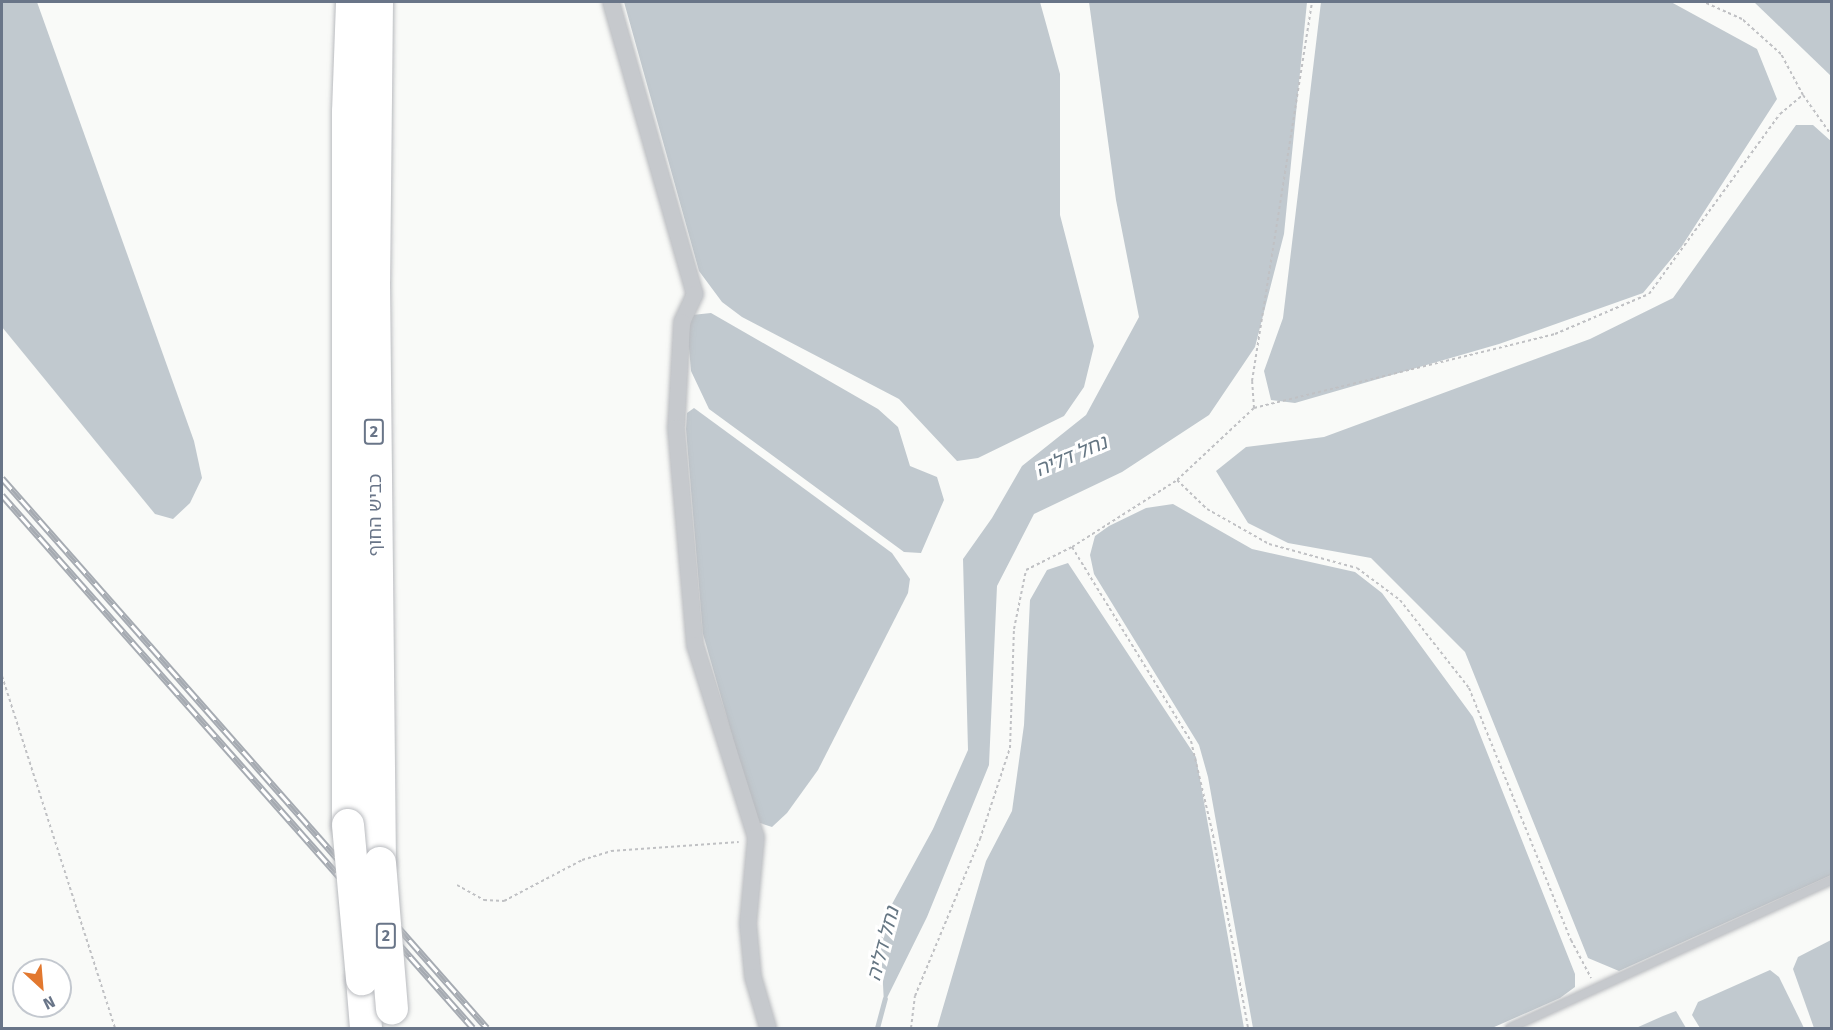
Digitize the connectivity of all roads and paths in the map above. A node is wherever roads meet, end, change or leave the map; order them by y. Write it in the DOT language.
graph roads {
  1 [pos="352,2"];
  2 [pos="377,2"];
  3 [pos="611,2"];
  4 [pos="1312,2"];
  5 [pos="1704,2"];
  6 [pos="1803,95"];
  7 [pos="1832,136"];
  8 [pos="1254,408"];
  9 [pos="1177,480"];
  10 [pos="1072,547"];
  11 [pos="2,676"];
  12 [pos="756,837"];
  13 [pos="1832,880"];
  14 [pos="457,885"];
  15 [pos="1595,986"];
  16 [pos="394,1019"];
  17 [pos="115,1029"];
  18 [pos="366,1029"];
  19 [pos="768,1029"];
  20 [pos="911,1029"];
  21 [pos="1248,1029"];
  22 [pos="1510,1029"];
  1 -- 18 [label="highway, כביש החוף / 2, bridge"];
  2 -- 16 [label="highway, כביש החוף / 2, bridge"];
  3 -- 12 [label="street"];
  4 -- 8 [label="path"];
  5 -- 6 [label="path"];
  6 -- 7 [label="path"];
  6 -- 8 [label="path"];
  8 -- 9 [label="path"];
  9 -- 10 [label="path"];
  9 -- 15 [label="path"];
  10 -- 20 [label="path"];
  10 -- 21 [label="path"];
  11 -- 17 [label="path"];
  12 -- 14 [label="path"];
  12 -- 19 [label="street"];
  13 -- 15 [label="lane"];
  15 -- 22 [label="lane"];
}
